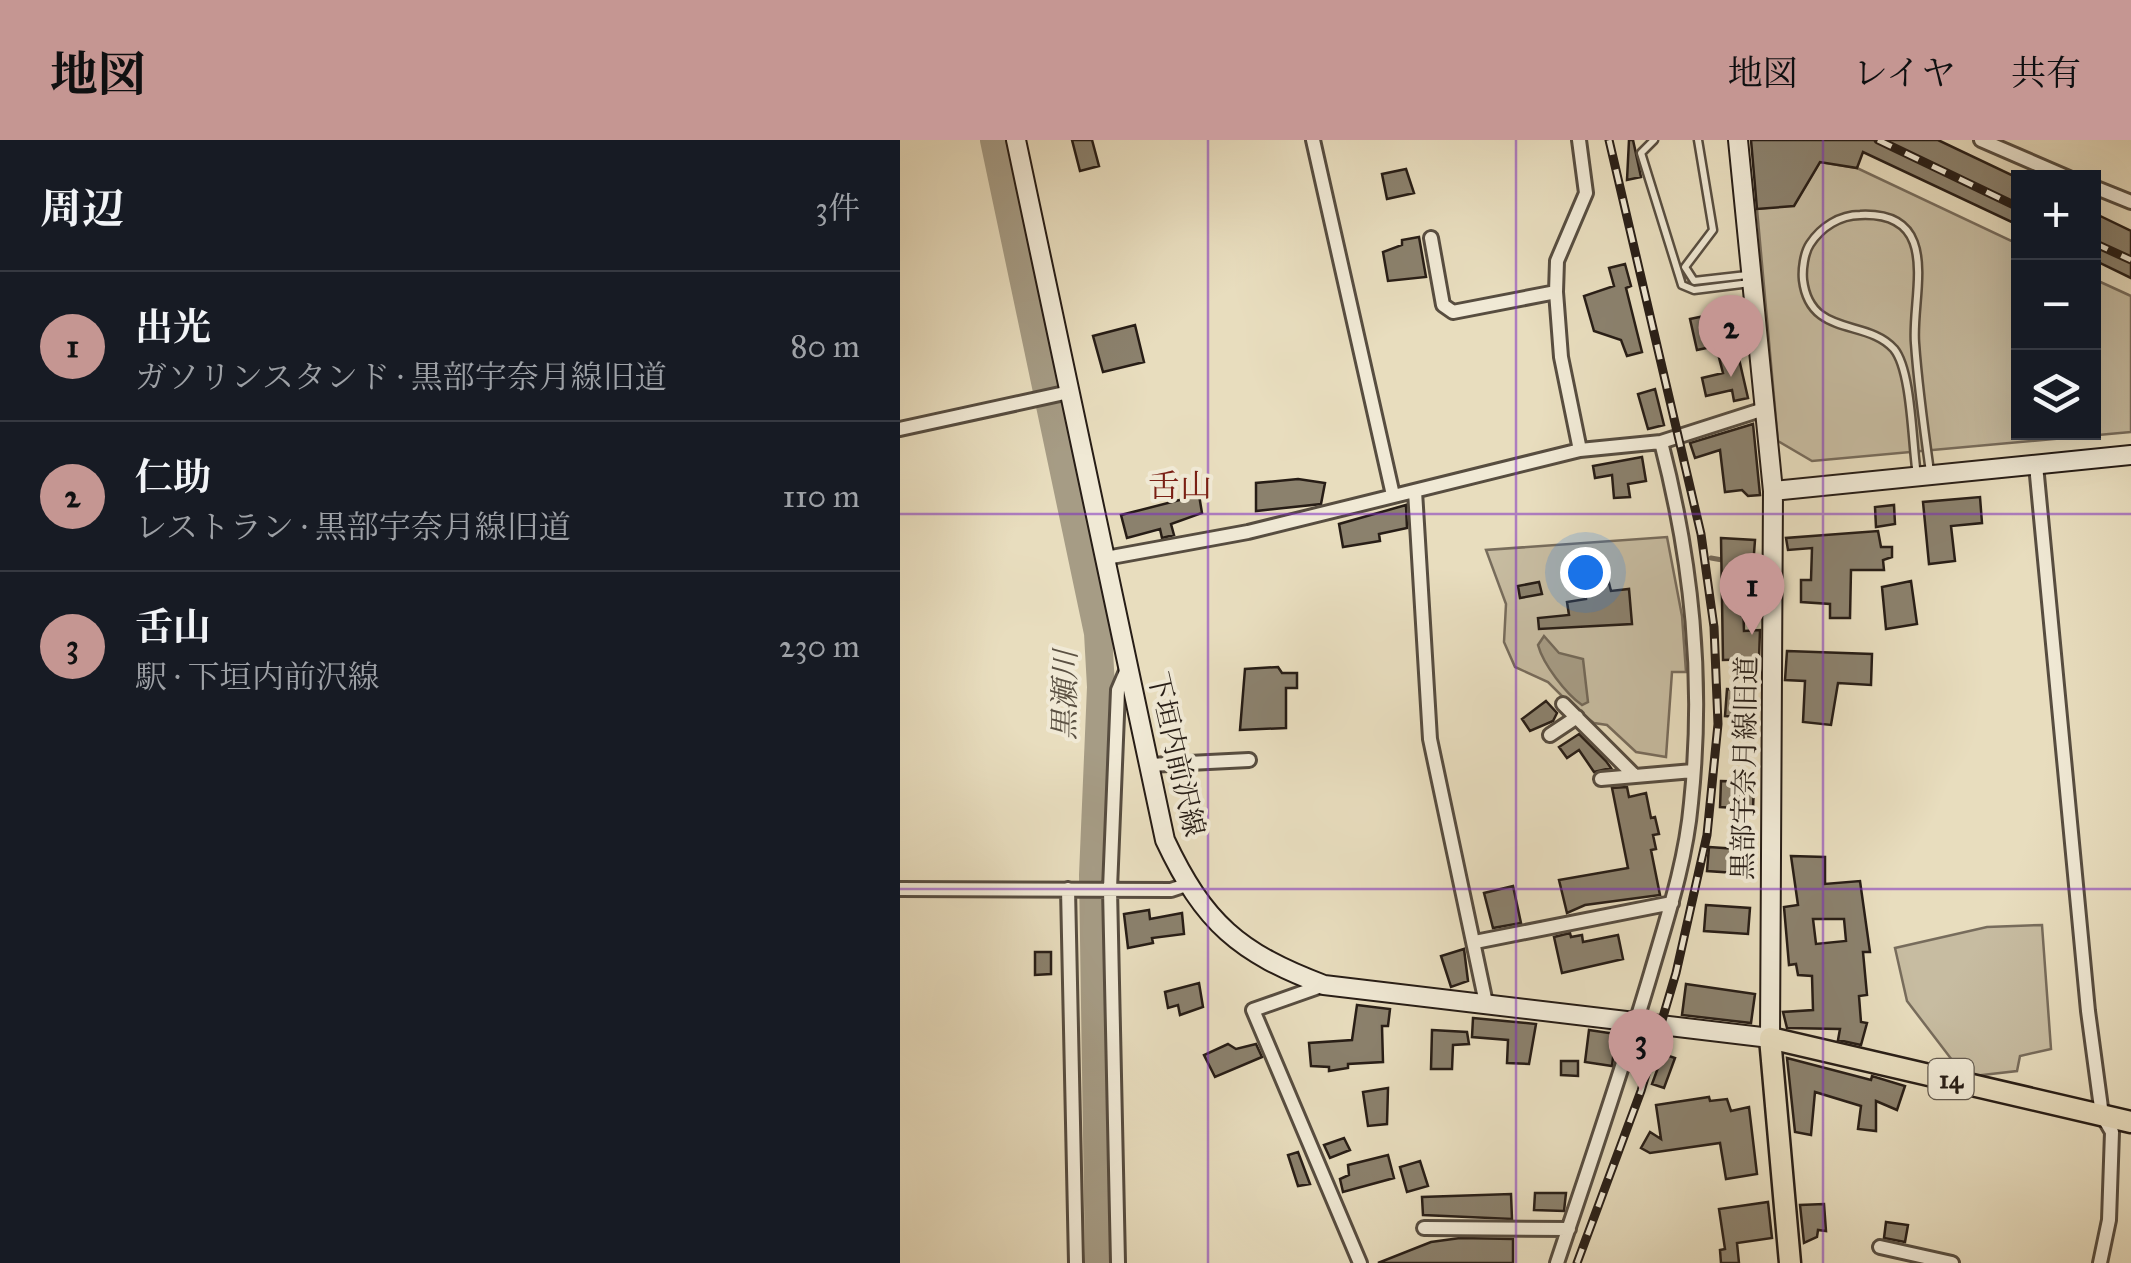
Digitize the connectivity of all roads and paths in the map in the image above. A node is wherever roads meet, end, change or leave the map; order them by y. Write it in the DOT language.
graph roads {
  1 [pos="1016,140"];
  2 [pos="1313,140"];
  3 [pos="1579,140"];
  4 [pos="1654,140"];
  5 [pos="1698,140"];
  6 [pos="1738,140"];
  7 [pos="1981,140"];
  8 [pos="2050,170"];
  9 [pos="2101,190"];
  10 [pos="2131,202"];
  11 [pos="1431,238"];
  12 [pos="1751,278"];
  13 [pos="1556,292"];
  14 [pos="1064,394"];
  15 [pos="1764,408"];
  16 [pos="900,430"];
  17 [pos="1661,442"];
  18 [pos="1580,450"];
  19 [pos="2131,454"];
  20 [pos="2036,465"];
  21 [pos="1923,476"];
  22 [pos="1415,490"];
  23 [pos="1773,491"];
  24 [pos="1394,495"];
  25 [pos="1106,558"];
  26 [pos="1128,667"];
  27 [pos="1563,704"];
  28 [pos="1578,717"];
  29 [pos="1550,735"];
  30 [pos="1249,760"];
  31 [pos="1149,765"];
  32 [pos="1693,771"];
  33 [pos="1634,775"];
  34 [pos="1601,780"];
  35 [pos="1186,885"];
  36 [pos="900,889"];
  37 [pos="1073,889"];
  38 [pos="1110,889"];
  39 [pos="1672,903"];
  40 [pos="1475,942"];
  41 [pos="1324,986"];
  42 [pos="1486,1002"];
  43 [pos="1637,1020"];
  44 [pos="1770,1038"];
  45 [pos="2102,1115"];
  46 [pos="2131,1122"];
  47 [pos="1424,1228"];
  48 [pos="1568,1229"];
  49 [pos="1880,1247"];
  50 [pos="1076,1263"];
  51 [pos="1118,1263"];
  52 [pos="1360,1263"];
  53 [pos="1557,1263"];
  54 [pos="1790,1263"];
  55 [pos="1952,1263"];
  56 [pos="2100,1263"];
  1 -- 14 [label="main road, 下垣内前沢線"];
  2 -- 24 [label="street"];
  3 -- 13 [label="street"];
  4 -- 12 [label="lane"];
  5 -- 12 [label="lane"];
  6 -- 12 [label="main road, 黒部宇奈月線旧道"];
  7 -- 8 [label="street"];
  9 -- 10 [label="street"];
  11 -- 13 [label="street"];
  12 -- 15 [label="main road, 黒部宇奈月線旧道"];
  13 -- 18 [label="street"];
  14 -- 16 [label="street"];
  14 -- 25 [label="main road, 下垣内前沢線"];
  15 -- 17 [label="street"];
  15 -- 23 [label="main road, 黒部宇奈月線旧道"];
  17 -- 18 [label="street"];
  17 -- 32 [label="street"];
  18 -- 22 [label="street"];
  19 -- 20 [label="main road"];
  20 -- 21 [label="main road"];
  20 -- 45 [label="street"];
  21 -- 21 [label="lane"];
  21 -- 23 [label="main road"];
  22 -- 24 [label="street"];
  22 -- 40 [label="street"];
  23 -- 44 [label="main road, 黒部宇奈月線旧道"];
  24 -- 25 [label="street"];
  25 -- 26 [label="main road, 下垣内前沢線"];
  26 -- 31 [label="main road, 下垣内前沢線"];
  26 -- 38 [label="street"];
  27 -- 28 [label="street"];
  28 -- 29 [label="street"];
  28 -- 33 [label="street"];
  30 -- 31 [label="street"];
  31 -- 35 [label="main road, 下垣内前沢線"];
  32 -- 33 [label="street"];
  32 -- 39 [label="street"];
  33 -- 34 [label="street"];
  35 -- 38 [label="street"];
  35 -- 41 [label="main road, 下垣内前沢線"];
  36 -- 37 [label="street"];
  37 -- 38 [label="street"];
  37 -- 50 [label="street"];
  38 -- 51 [label="street"];
  39 -- 40 [label="street"];
  39 -- 43 [label="street"];
  40 -- 42 [label="street"];
  41 -- 42 [label="main road, 下垣内前沢線"];
  41 -- 52 [label="street"];
  42 -- 43 [label="main road, 下垣内前沢線"];
  43 -- 44 [label="main road, 下垣内前沢線"];
  43 -- 48 [label="street"];
  44 -- 45 [label="main road, 14"];
  44 -- 54 [label="main road"];
  45 -- 46 [label="main road, 14"];
  45 -- 56 [label="street"];
  47 -- 48 [label="street"];
  48 -- 53 [label="street"];
  49 -- 55 [label="street"];
}
